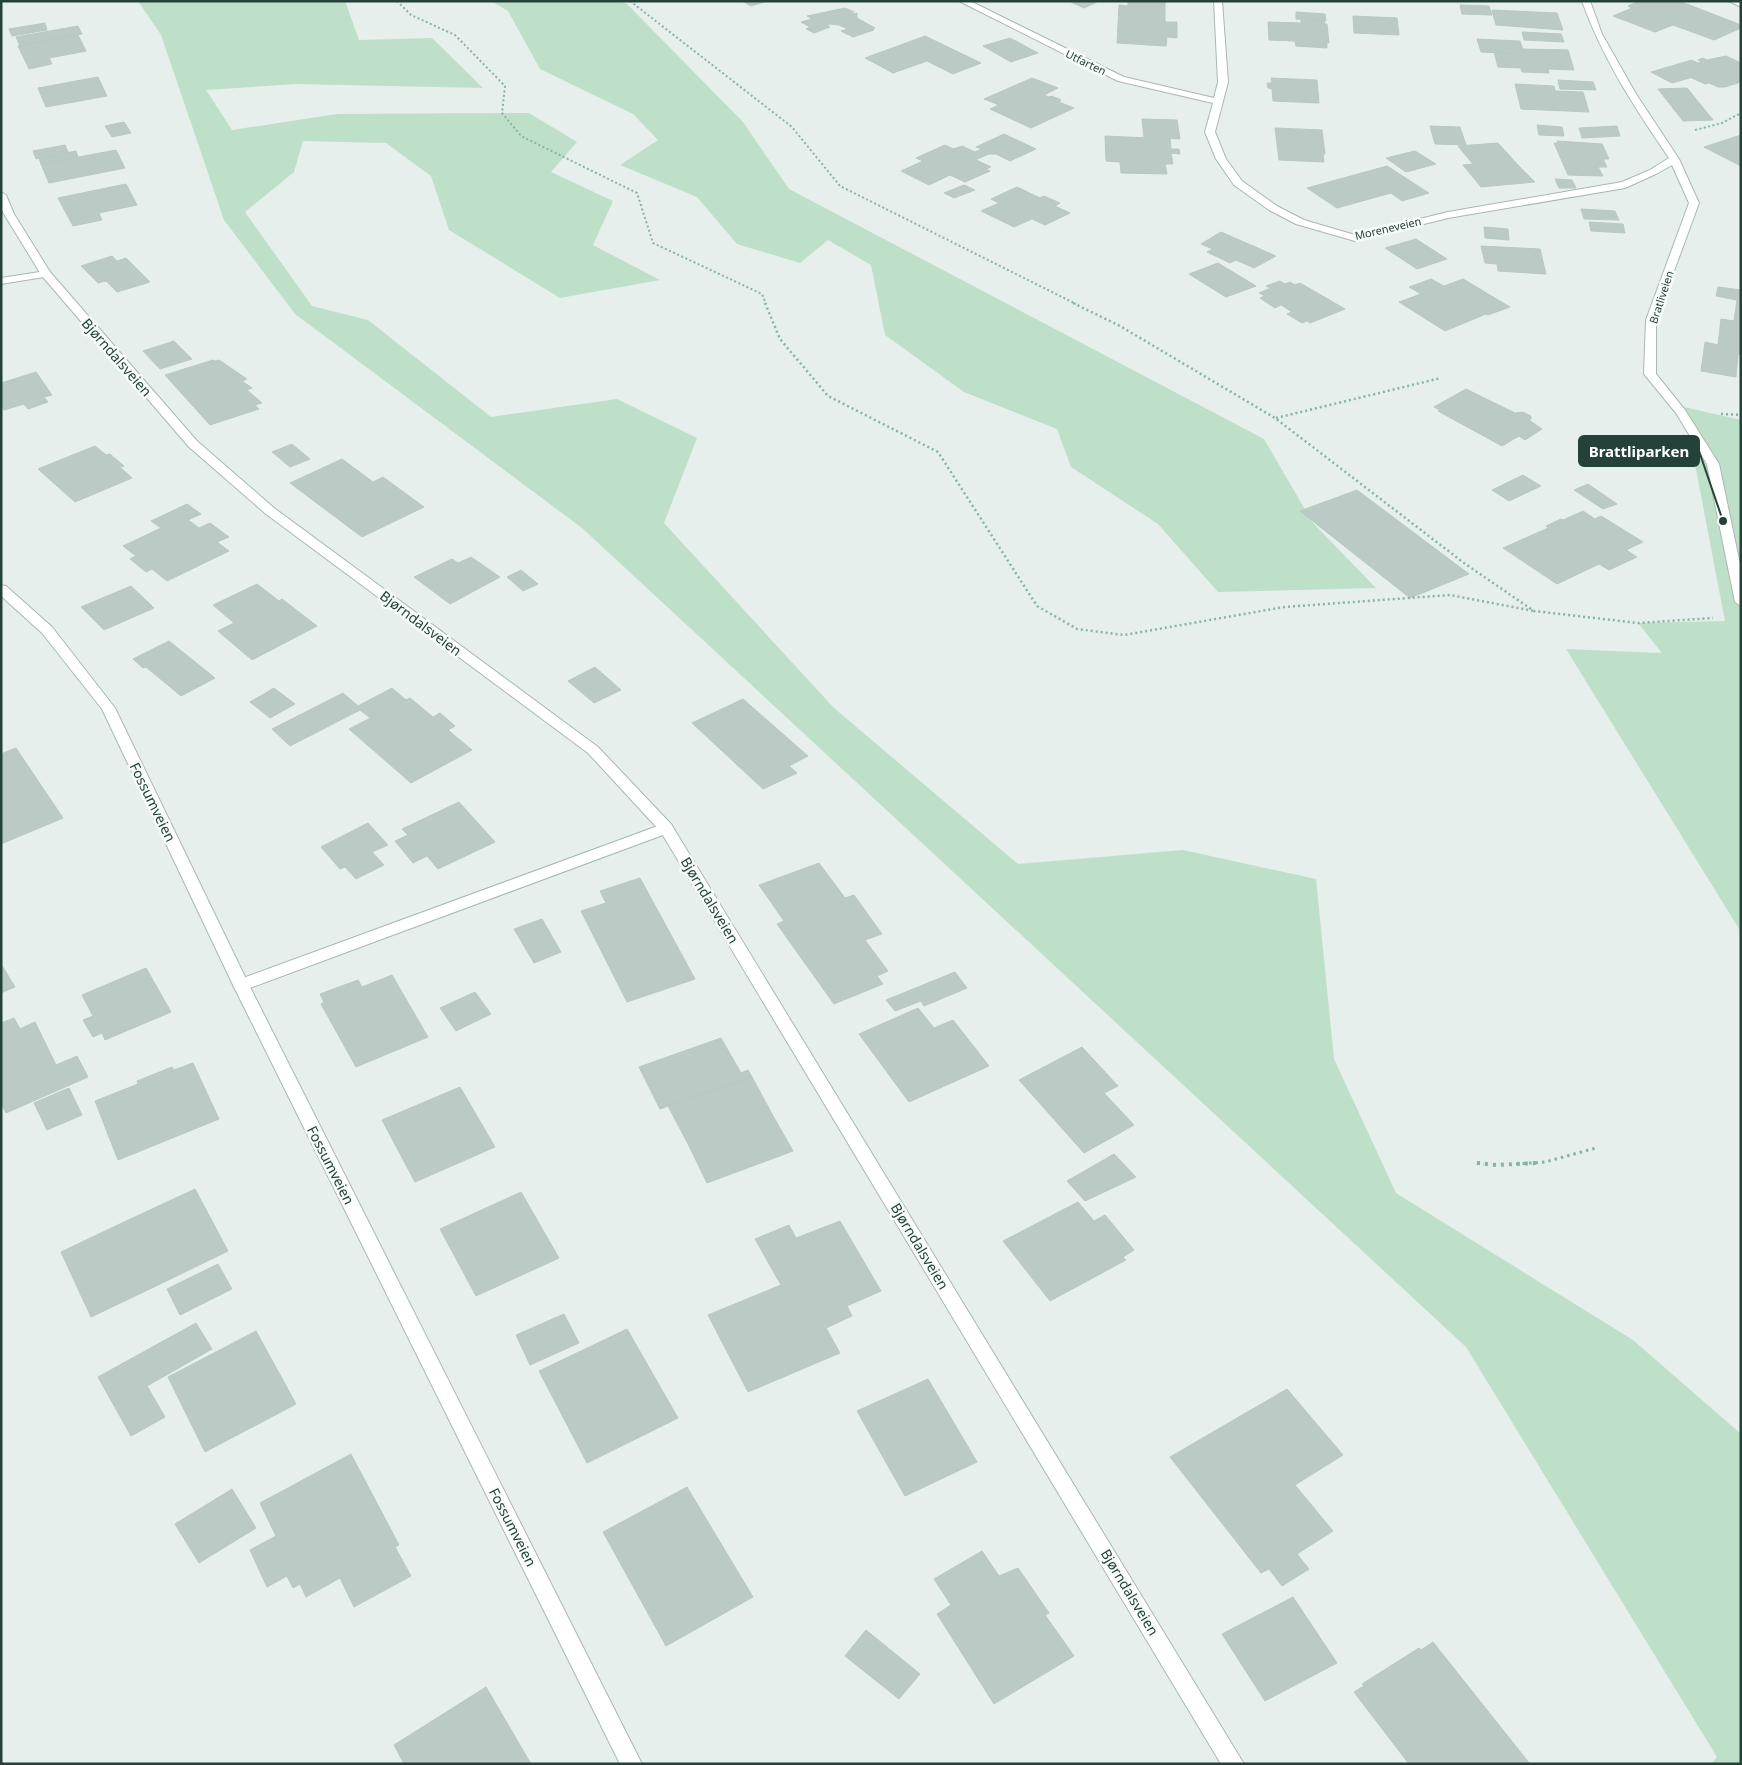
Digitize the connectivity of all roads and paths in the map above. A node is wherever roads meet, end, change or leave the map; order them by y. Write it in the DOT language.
graph roads {
  1 [pos="396,1"];
  2 [pos="630,1"];
  3 [pos="963,1"];
  4 [pos="1218,1"];
  5 [pos="1586,1"];
  6 [pos="1733,1"];
  7 [pos="1741,4"];
  8 [pos="1217,102"];
  9 [pos="1741,112"];
  10 [pos="1661,138"];
  11 [pos="1674,159"];
  12 [pos="1,195"];
  13 [pos="46,274"];
  14 [pos="1,281"];
  15 [pos="1441,378"];
  16 [pos="1276,418"];
  17 [pos="1,588"];
  18 [pos="1741,602"];
  19 [pos="1534,611"];
  20 [pos="1722,618"];
  21 [pos="666,828"];
  22 [pos="241,985"];
  23 [pos="1596,1148"];
  24 [pos="1477,1164"];
  25 [pos="631,1764"];
  26 [pos="1233,1764"];
  1 -- 19 [label="path"];
  2 -- 16 [label="path"];
  3 -- 8 [label="street, Utfarten"];
  4 -- 8 [label="street, Moreneveien"];
  5 -- 10 [label="street, Bratliveien"];
  6 -- 7 [label="street"];
  8 -- 11 [label="street, Moreneveien"];
  9 -- 10 [label="path"];
  10 -- 11 [label="street, Bratliveien"];
  11 -- 18 [label="street, Bratliveien"];
  12 -- 13 [label="street, Bjørndalsveien"];
  13 -- 14 [label="street"];
  13 -- 21 [label="street, Bjørndalsveien"];
  15 -- 16 [label="path"];
  16 -- 19 [label="path"];
  17 -- 22 [label="street, Fossumveien"];
  19 -- 20 [label="path"];
  21 -- 22 [label="street"];
  21 -- 26 [label="street, Bjørndalsveien"];
  22 -- 25 [label="street, Fossumveien"];
  23 -- 24 [label="path"];
}
